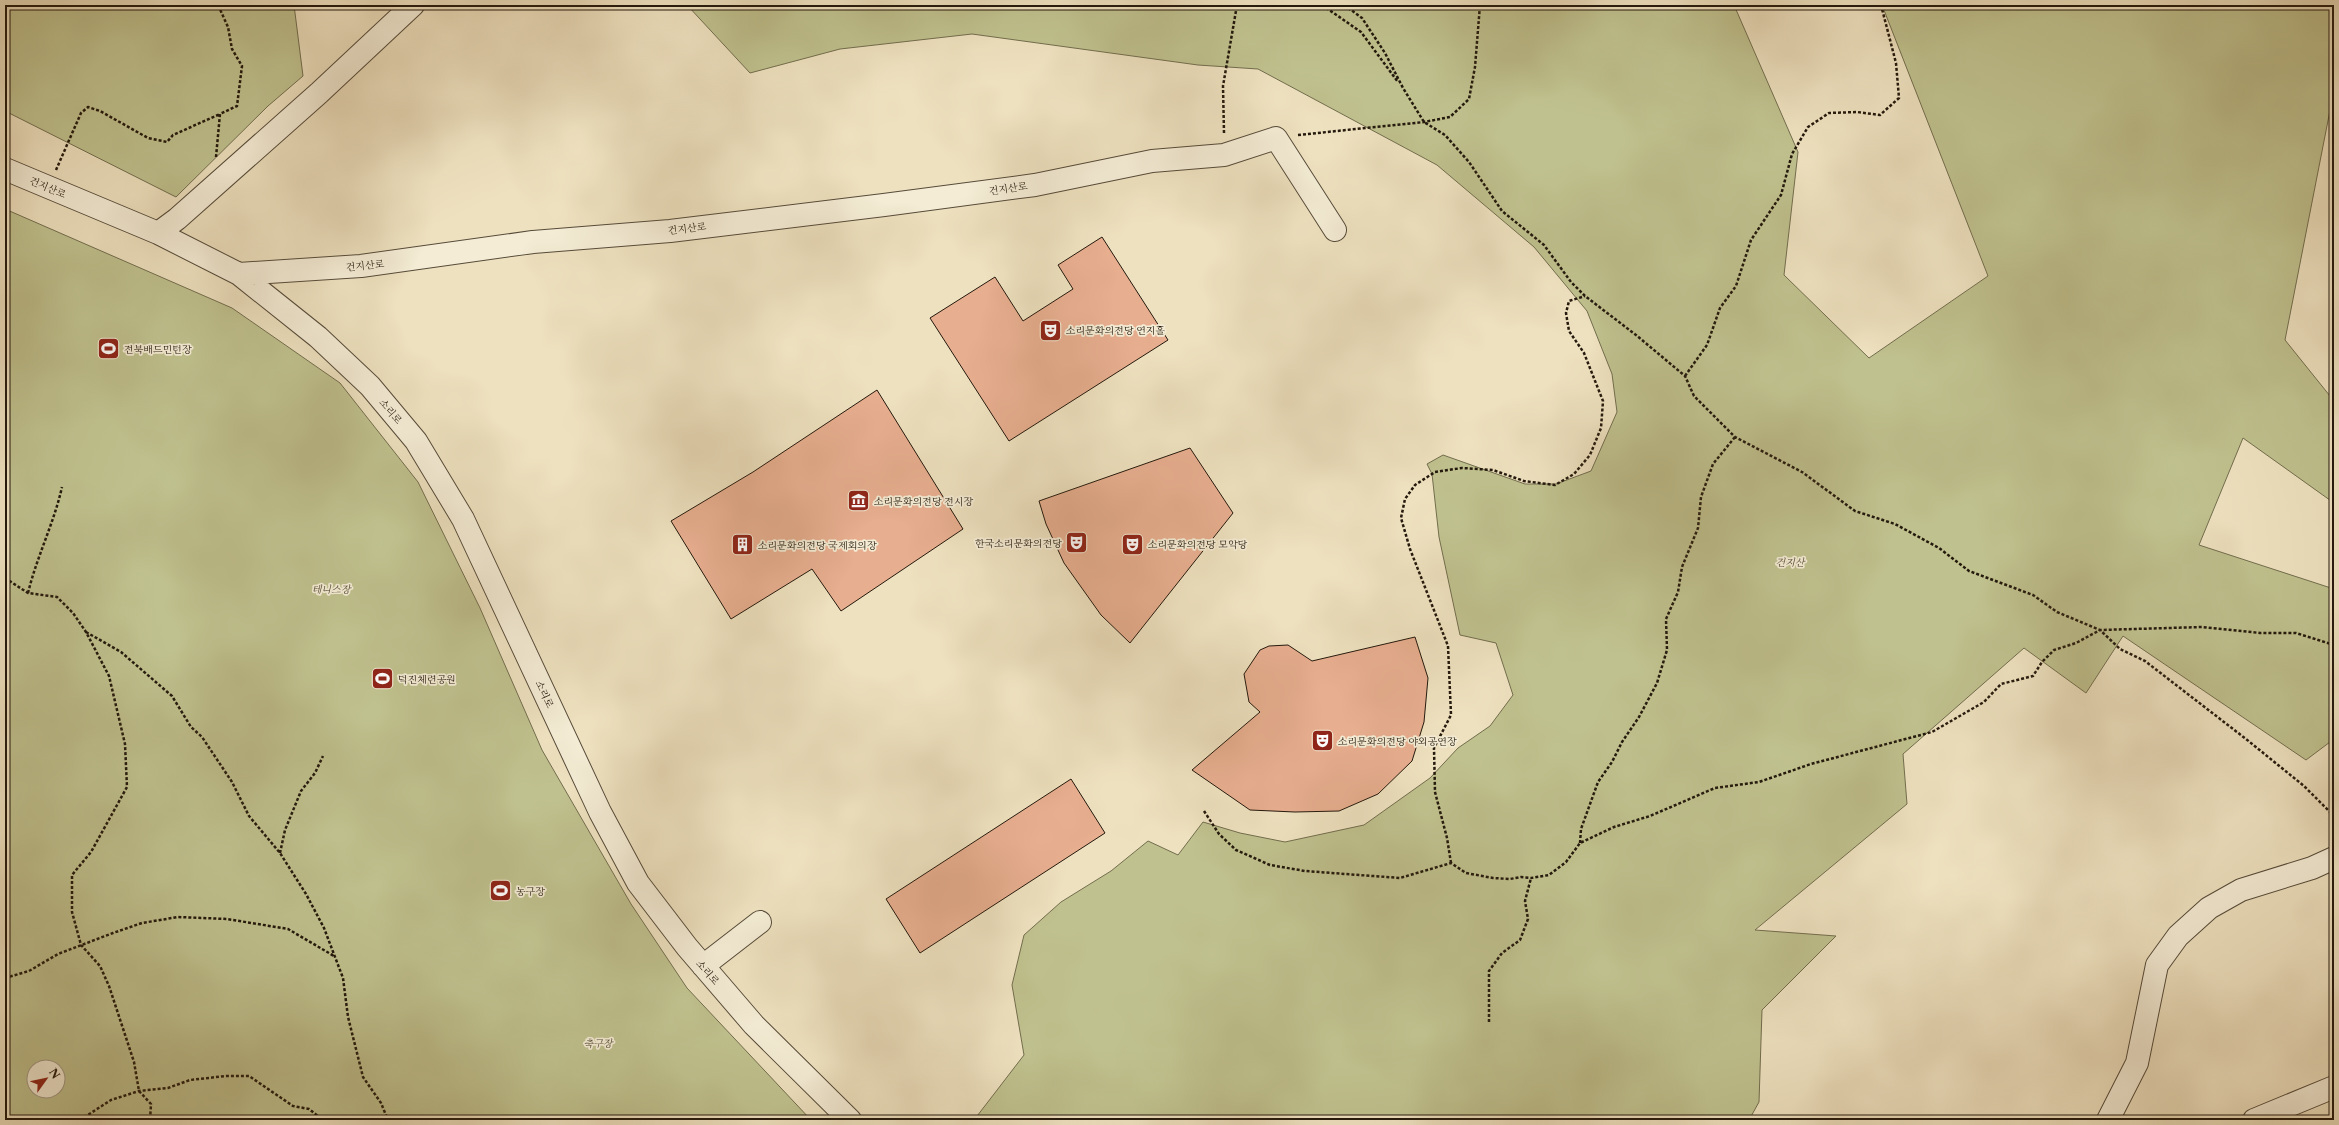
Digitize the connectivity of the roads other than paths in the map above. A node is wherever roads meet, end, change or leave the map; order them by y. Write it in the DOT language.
graph roads {
  1 [pos="413,5"];
  2 [pos="5,169"];
  3 [pos="1335,230"];
  4 [pos="158,233"];
  5 [pos="239,274"];
  6 [pos="2334,858"];
  7 [pos="760,922"];
  8 [pos="703,966"];
  9 [pos="2334,1087"];
  10 [pos="850,1120"];
  11 [pos="2108,1120"];
  12 [pos="2254,1120"];
  1 -- 4 [label="street"];
  2 -- 4 [label="street, 건지산로"];
  3 -- 5 [label="street, 건지산로"];
  4 -- 5 [label="street, 건지산로"];
  5 -- 8 [label="street, 소리로"];
  6 -- 11 [label="street"];
  7 -- 8 [label="street"];
  8 -- 10 [label="street, 소리로"];
  9 -- 12 [label="street"];
}
